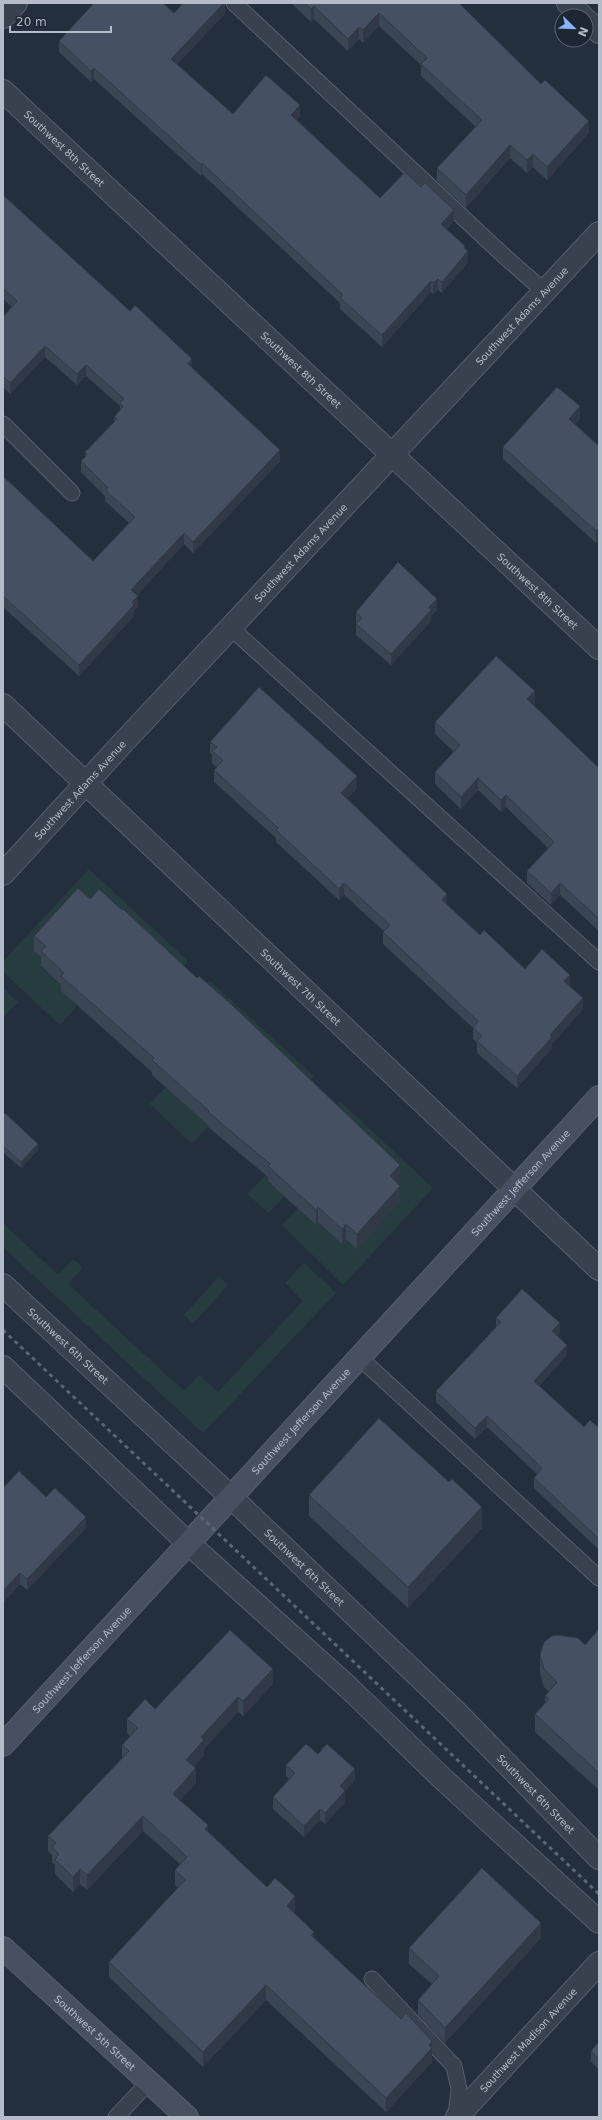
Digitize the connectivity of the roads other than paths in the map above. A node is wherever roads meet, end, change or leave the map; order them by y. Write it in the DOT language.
graph roads {
  1 [pos="16,3"];
  2 [pos="234,3"];
  3 [pos="3,17"];
  4 [pos="3,91"];
  5 [pos="599,233"];
  6 [pos="544,291"];
  7 [pos="3,424"];
  8 [pos="392,454"];
  9 [pos="72,493"];
  10 [pos="231,628"];
  11 [pos="599,648"];
  12 [pos="3,705"];
  13 [pos="87,784"];
  14 [pos="3,874"];
  15 [pos="599,962"];
  16 [pos="599,1097"];
  17 [pos="513,1189"];
  18 [pos="599,1269"];
  19 [pos="3,1285"];
  20 [pos="359,1357"];
  21 [pos="3,1367"];
  22 [pos="231,1497"];
  23 [pos="188,1543"];
  24 [pos="599,1578"];
  25 [pos="3,1745"];
  26 [pos="599,1858"];
  27 [pos="599,1922"];
  28 [pos="3,1948"];
  29 [pos="599,1963"];
  30 [pos="372,1979"];
  31 [pos="149,2082"];
  32 [pos="116,2117"];
  33 [pos="186,2117"];
  34 [pos="456,2117"];
  1 -- 3 [label="street"];
  2 -- 6 [label="lane"];
  4 -- 8 [label="street, Southwest 8th Street"];
  5 -- 6 [label="street, Southwest Adams Avenue"];
  6 -- 8 [label="street, Southwest Adams Avenue"];
  7 -- 9 [label="lane"];
  8 -- 10 [label="street, Southwest Adams Avenue"];
  8 -- 11 [label="street, Southwest 8th Street"];
  10 -- 13 [label="street, Southwest Adams Avenue"];
  10 -- 15 [label="lane"];
  12 -- 13 [label="street, Southwest 7th Street"];
  13 -- 14 [label="street, Southwest Adams Avenue"];
  13 -- 17 [label="street, Southwest 7th Street"];
  16 -- 17 [label="street, Southwest Jefferson Avenue"];
  17 -- 18 [label="street, Southwest 7th Street"];
  17 -- 20 [label="street, Southwest Jefferson Avenue"];
  19 -- 22 [label="street, Southwest 6th Street"];
  20 -- 22 [label="street, Southwest Jefferson Avenue"];
  20 -- 24 [label="lane"];
  21 -- 23 [label="street"];
  22 -- 23 [label="street, Southwest Jefferson Avenue"];
  22 -- 26 [label="street, Southwest 6th Street"];
  23 -- 25 [label="street, Southwest Jefferson Avenue"];
  23 -- 27 [label="street"];
  28 -- 31 [label="street, Southwest 5th Street"];
  29 -- 34 [label="street, Southwest Madison Avenue"];
  30 -- 34 [label="lane"];
  31 -- 32 [label="lane"];
  31 -- 33 [label="street, Southwest 5th Street"];
}
